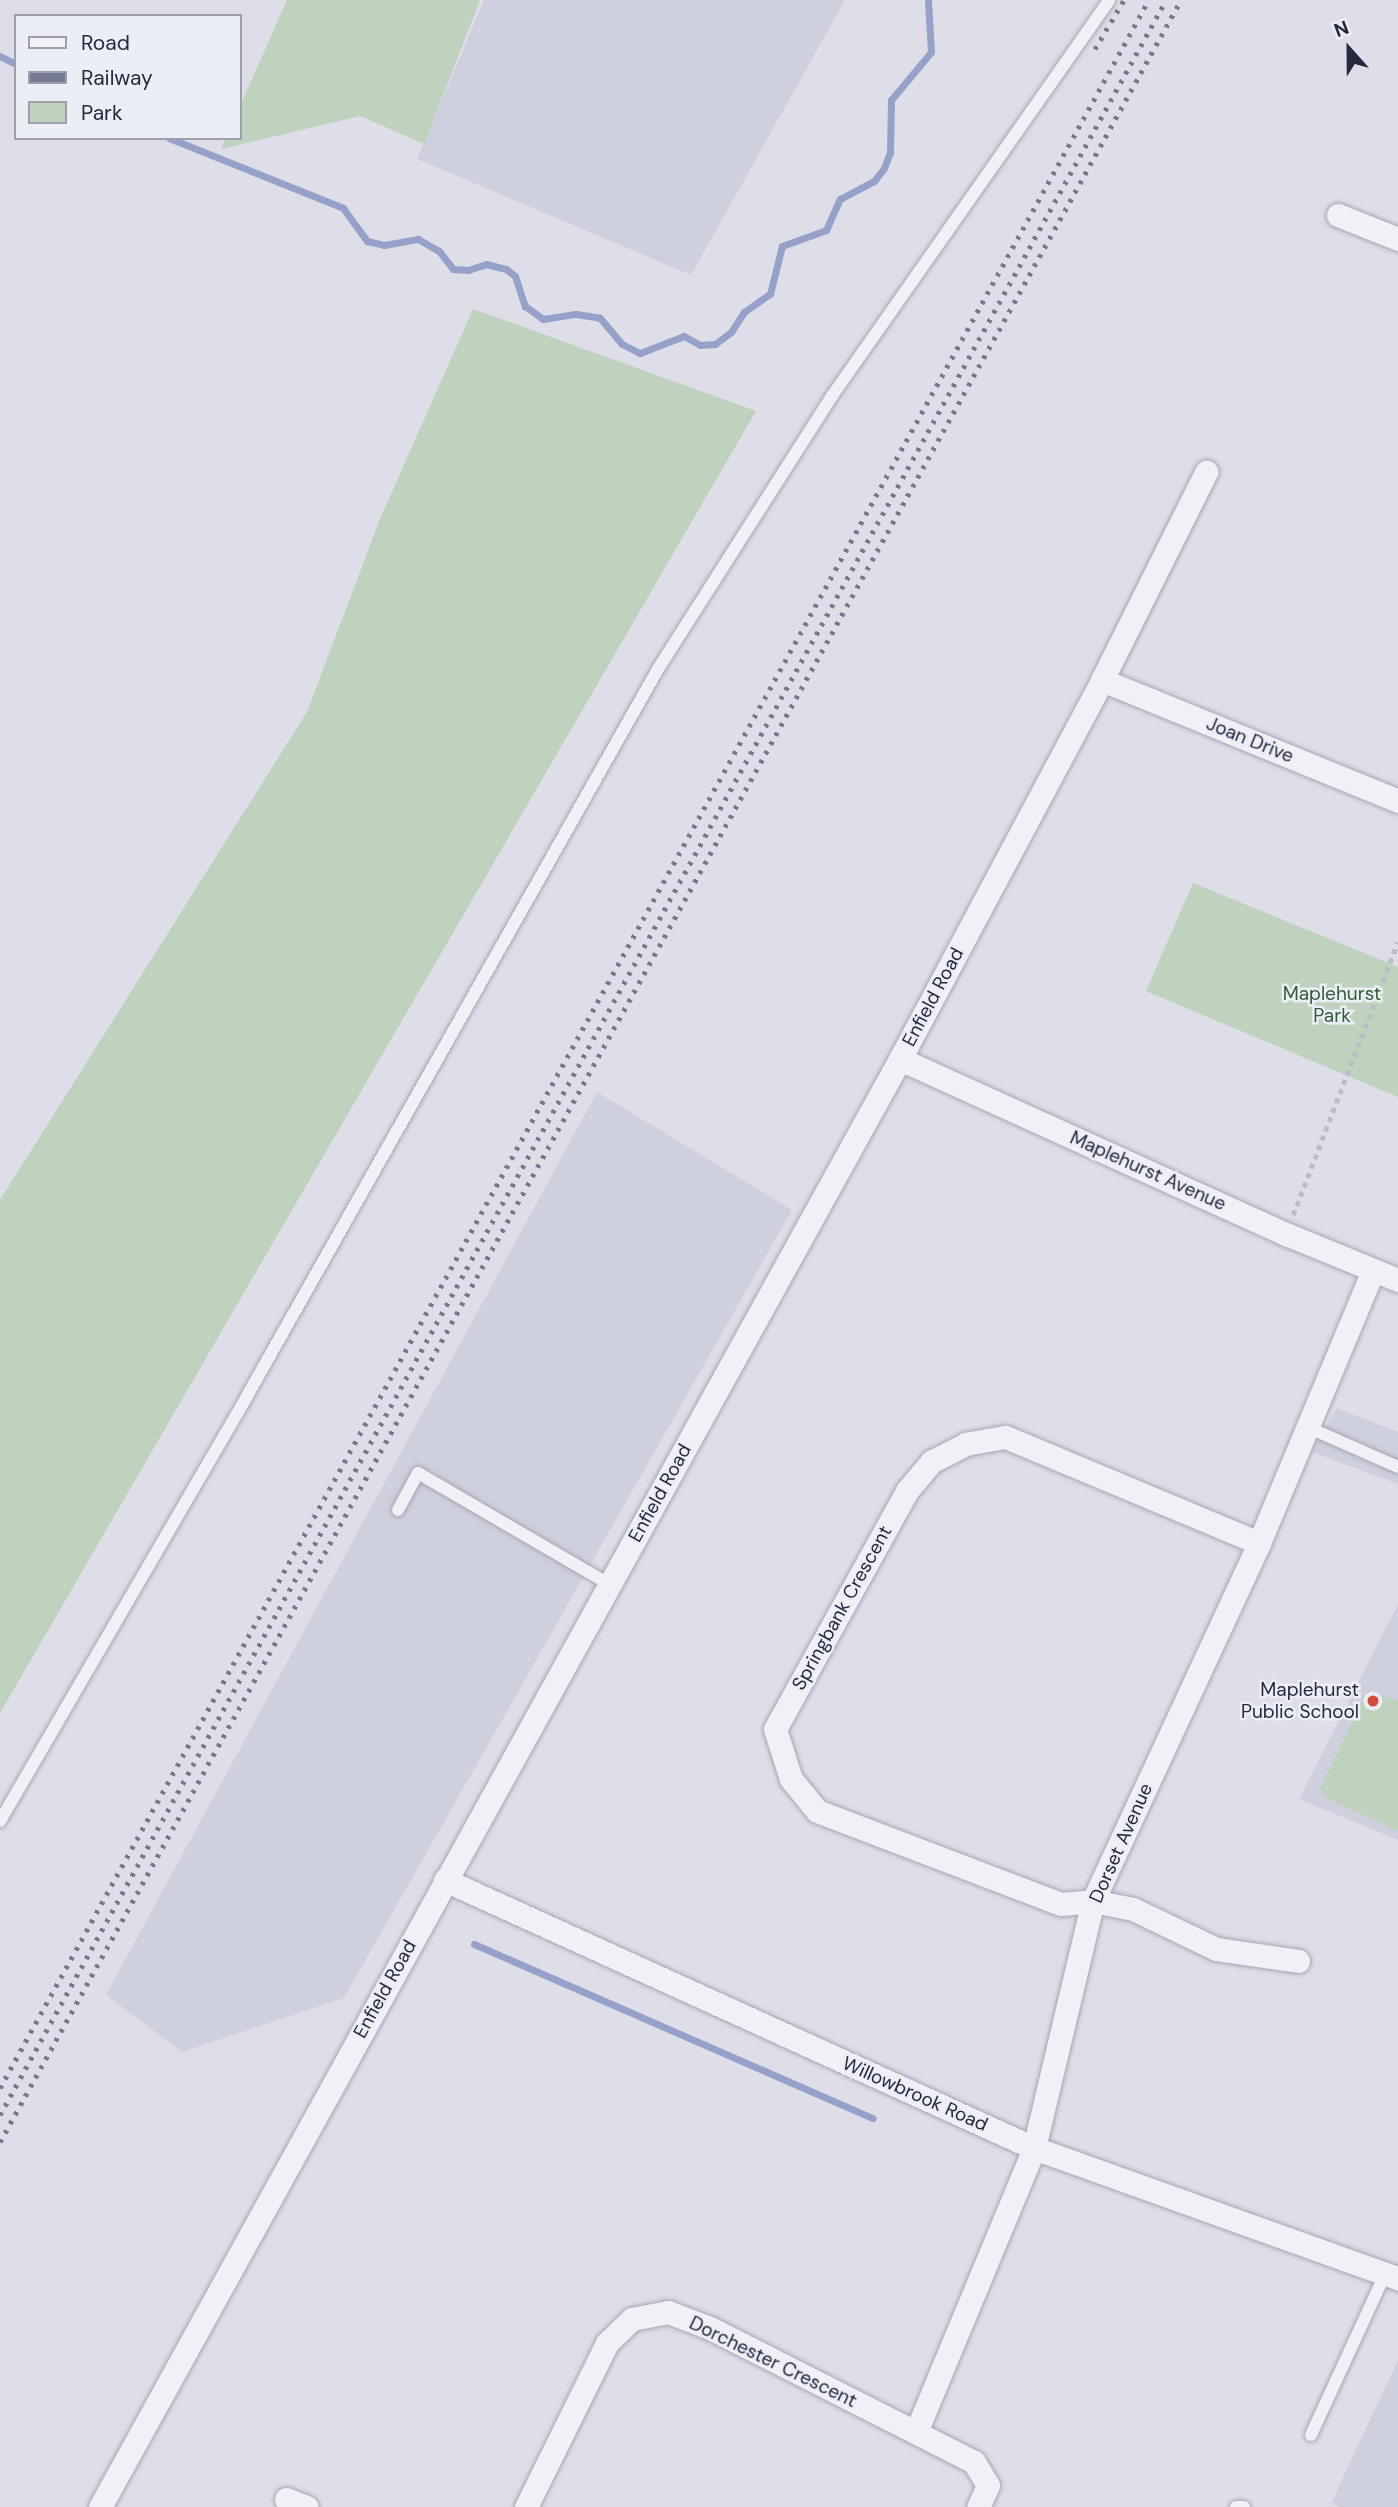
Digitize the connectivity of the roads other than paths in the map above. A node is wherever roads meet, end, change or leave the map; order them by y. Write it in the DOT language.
graph roads {
  1 [pos="1109,0"];
  2 [pos="1338,215"];
  3 [pos="1398,239"];
  4 [pos="1206,472"];
  5 [pos="1102,680"];
  6 [pos="1398,800"];
  7 [pos="900,1059"];
  8 [pos="1373,1270"];
  9 [pos="1398,1280"];
  10 [pos="1307,1427"];
  11 [pos="1398,1467"];
  12 [pos="398,1510"];
  13 [pos="1259,1543"];
  14 [pos="609,1584"];
  15 [pos="0,1821"];
  16 [pos="445,1880"];
  17 [pos="1093,1901"];
  18 [pos="1298,1961"];
  19 [pos="1034,2148"];
  20 [pos="1392,2275"];
  21 [pos="916,2432"];
  22 [pos="1311,2435"];
  23 [pos="100,2507"];
  24 [pos="526,2507"];
  25 [pos="978,2507"];
  26 [pos="1236,2507"];
  27 [pos="1244,2507"];
  1 -- 15 [label="lane"];
  2 -- 3 [label="street"];
  4 -- 5 [label="street, Enfield Road"];
  5 -- 6 [label="street, Joan Drive"];
  5 -- 7 [label="street, Enfield Road"];
  7 -- 8 [label="street, Maplehurst Avenue"];
  7 -- 14 [label="street, Enfield Road"];
  8 -- 9 [label="street, Maplehurst Avenue"];
  8 -- 10 [label="street, Dorset Avenue"];
  10 -- 11 [label="lane"];
  10 -- 13 [label="street, Dorset Avenue"];
  12 -- 14 [label="lane"];
  13 -- 17 [label="street, Dorset Avenue"];
  13 -- 17 [label="street, Springbank Crescent"];
  14 -- 16 [label="street, Enfield Road"];
  16 -- 19 [label="street, Willowbrook Road"];
  16 -- 23 [label="street, Enfield Road"];
  17 -- 18 [label="street, Springbank Crescent"];
  17 -- 19 [label="street, Dorset Avenue"];
  19 -- 20 [label="street, Willowbrook Road"];
  19 -- 21 [label="street, Dorset Avenue"];
  20 -- 22 [label="lane"];
  21 -- 24 [label="street, Dorchester Crescent"];
  21 -- 25 [label="street, Dorchester Crescent"];
  26 -- 27 [label="lane"];
}
